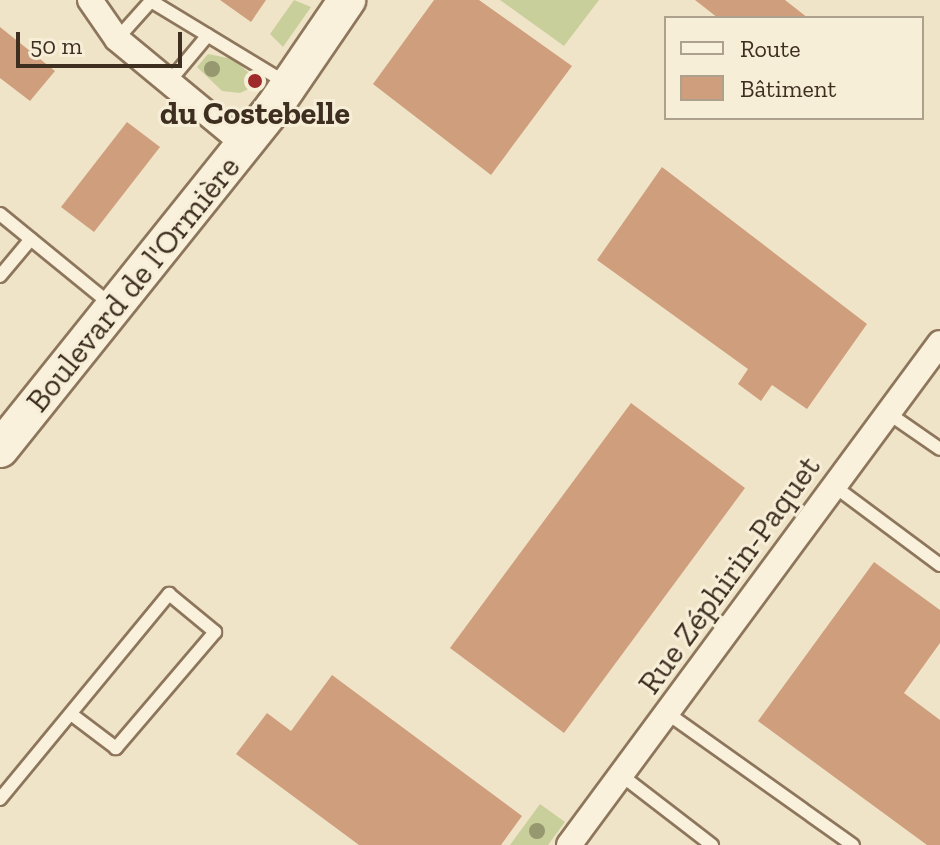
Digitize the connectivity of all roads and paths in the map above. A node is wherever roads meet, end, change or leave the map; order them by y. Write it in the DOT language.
graph roads {
  1 [pos="90,0"];
  2 [pos="347,0"];
  3 [pos="208,35"];
  4 [pos="117,39"];
  5 [pos="168,83"];
  6 [pos="289,84"];
  7 [pos="245,145"];
  8 [pos="0,214"];
  9 [pos="31,239"];
  10 [pos="0,276"];
  11 [pos="116,308"];
  12 [pos="940,343"];
  13 [pos="888,413"];
  14 [pos="0,449"];
  15 [pos="940,449"];
  16 [pos="834,486"];
  17 [pos="940,565"];
  18 [pos="667,713"];
  19 [pos="71,714"];
  20 [pos="621,775"];
  21 [pos="0,799"];
  22 [pos="569,845"];
  23 [pos="712,845"];
  24 [pos="853,845"];
  1 -- 4 [label="street"];
  2 -- 6 [label="main road, Boulevard de l'Ormière"];
  3 -- 4 [label="lane"];
  3 -- 5 [label="lane"];
  3 -- 6 [label="lane"];
  4 -- 5 [label="street"];
  5 -- 7 [label="street"];
  6 -- 7 [label="main road, Boulevard de l'Ormière"];
  7 -- 11 [label="main road, Boulevard de l'Ormière"];
  8 -- 9 [label="lane"];
  9 -- 10 [label="lane"];
  9 -- 11 [label="lane"];
  11 -- 14 [label="main road, Boulevard de l'Ormière"];
  12 -- 13 [label="street, Rue Zéphirin-Paquet"];
  13 -- 15 [label="lane"];
  13 -- 16 [label="street, Rue Zéphirin-Paquet"];
  16 -- 17 [label="lane"];
  16 -- 18 [label="street, Rue Zéphirin-Paquet"];
  18 -- 20 [label="street, Rue Zéphirin-Paquet"];
  18 -- 24 [label="lane"];
  19 -- 19 [label="lane"];
  19 -- 21 [label="lane"];
  20 -- 22 [label="street, Rue Zéphirin-Paquet"];
  20 -- 23 [label="lane"];
}
